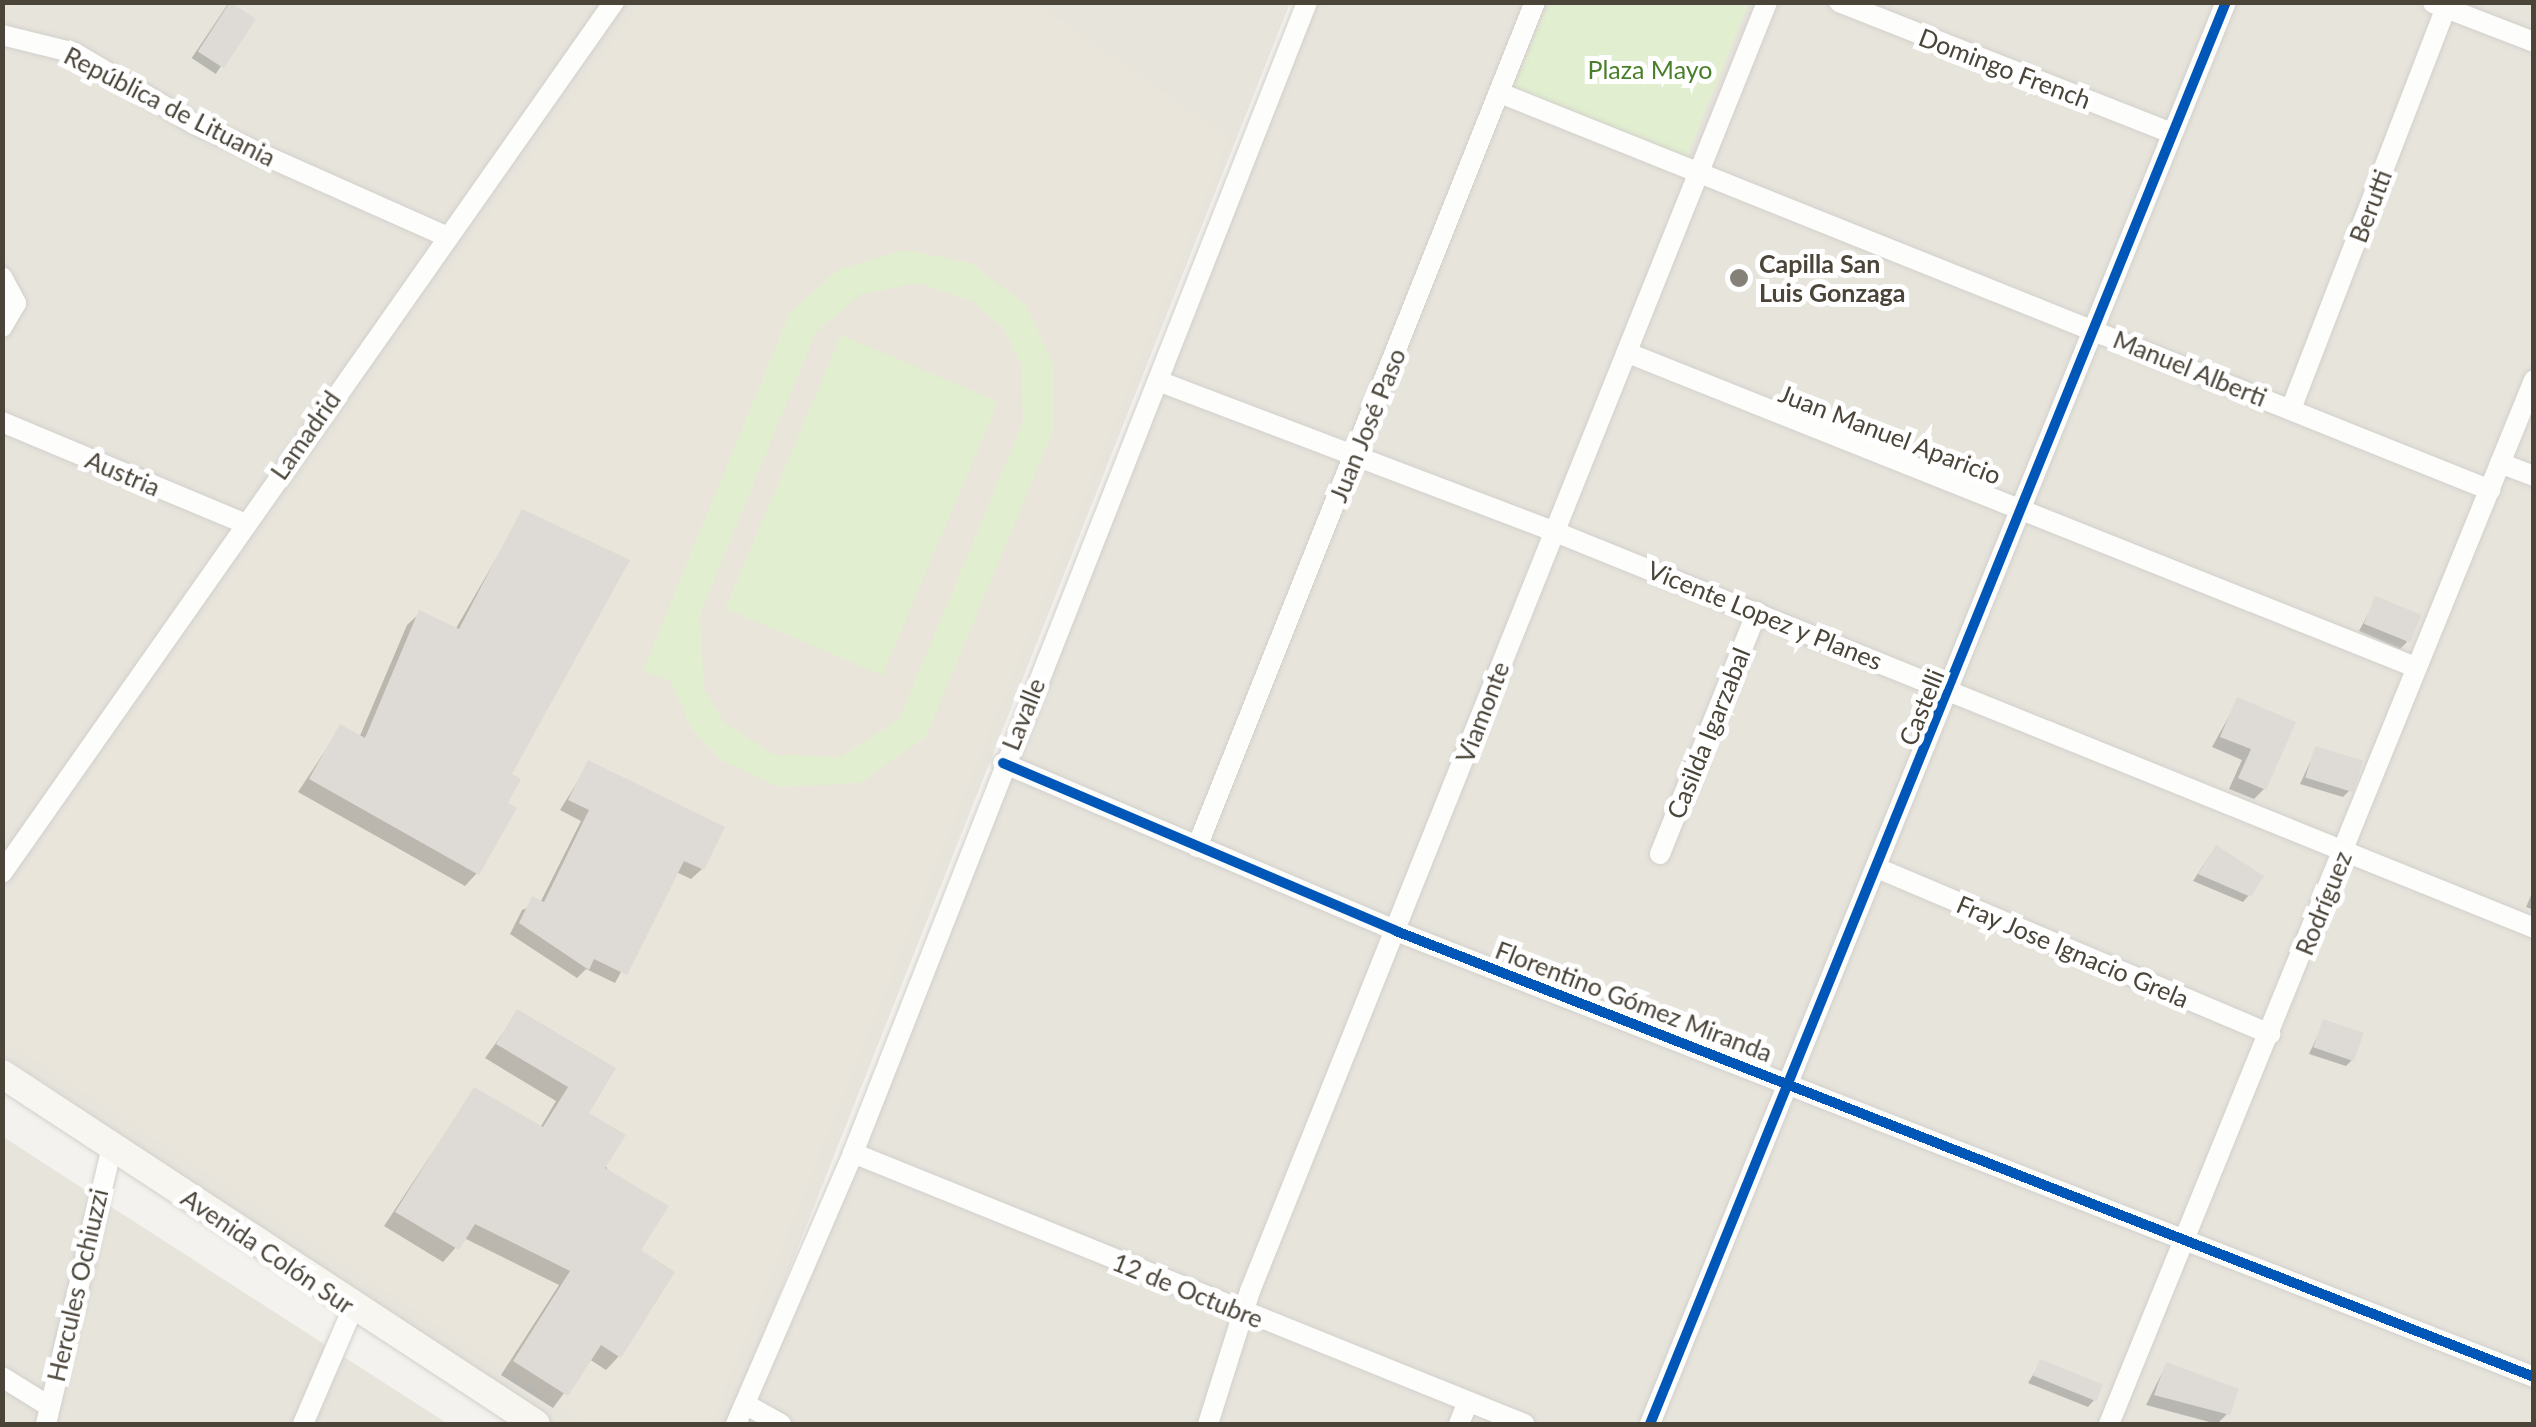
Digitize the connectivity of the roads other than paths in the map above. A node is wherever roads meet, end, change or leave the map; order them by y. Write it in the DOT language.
graph roads {
  1 [pos="614,2"];
  2 [pos="1308,2"];
  3 [pos="1535,2"];
  4 [pos="1766,2"];
  5 [pos="1839,2"];
  6 [pos="2226,2"];
  7 [pos="2442,4"];
  8 [pos="2,35"];
  9 [pos="2534,42"];
  10 [pos="1500,93"];
  11 [pos="2172,134"];
  12 [pos="1698,170"];
  13 [pos="443,235"];
  14 [pos="2,277"];
  15 [pos="2,326"];
  16 [pos="2095,330"];
  17 [pos="1628,354"];
  18 [pos="2534,380"];
  19 [pos="1158,381"];
  20 [pos="2292,409"];
  21 [pos="2,422"];
  22 [pos="1355,456"];
  23 [pos="2500,463"];
  24 [pos="2534,476"];
  25 [pos="2490,490"];
  26 [pos="2022,507"];
  27 [pos="244,523"];
  28 [pos="1554,530"];
  29 [pos="1757,612"];
  30 [pos="2416,668"];
  31 [pos="1949,689"];
  32 [pos="1003,763"];
  33 [pos="1198,848"];
  34 [pos="2344,851"];
  35 [pos="1660,854"];
  36 [pos="1877,868"];
  37 [pos="2,873"];
  38 [pos="2534,928"];
  39 [pos="1396,930"];
  40 [pos="2270,1034"];
  41 [pos="2,1074"];
  42 [pos="1786,1081"];
  43 [pos="112,1147"];
  44 [pos="853,1153"];
  45 [pos="2184,1239"];
  46 [pos="354,1308"];
  47 [pos="1246,1314"];
  48 [pos="2534,1376"];
  49 [pos="2,1378"];
  50 [pos="1468,1402"];
  51 [pos="744,1404"];
  52 [pos="47,1415"];
  53 [pos="303,1424"];
  54 [pos="536,1424"];
  55 [pos="736,1424"];
  56 [pos="781,1424"];
  57 [pos="1208,1424"];
  58 [pos="1458,1424"];
  59 [pos="1524,1424"];
  60 [pos="1650,1424"];
  61 [pos="2109,1424"];
  1 -- 13 [label="street, Lamadrid"];
  2 -- 19 [label="street, Lavalle"];
  3 -- 10 [label="street, Juan José Paso"];
  4 -- 12 [label="street, Viamonte"];
  5 -- 11 [label="street, Domingo French"];
  6 -- 11 [label="street, Castelli"];
  7 -- 9 [label="street"];
  7 -- 20 [label="street, Berutti"];
  8 -- 13 [label="street, República de Lituania"];
  10 -- 12 [label="street, Manuel Alberti"];
  10 -- 22 [label="street, Juan José Paso"];
  11 -- 16 [label="street, Castelli"];
  12 -- 16 [label="street, Manuel Alberti"];
  12 -- 17 [label="street, Viamonte"];
  13 -- 27 [label="street, Lamadrid"];
  14 -- 15 [label="street"];
  16 -- 20 [label="street, Manuel Alberti"];
  16 -- 26 [label="street, Castelli"];
  17 -- 26 [label="street, Juan Manuel Aparicio"];
  17 -- 28 [label="street, Viamonte"];
  18 -- 23 [label="street, Rodríguez"];
  19 -- 22 [label="street, Vicente Lopez y Planes"];
  19 -- 32 [label="street, Lavalle"];
  20 -- 25 [label="street, Manuel Alberti"];
  21 -- 27 [label="street, Austria"];
  22 -- 28 [label="street, Vicente Lopez y Planes"];
  22 -- 33 [label="street, Juan José Paso"];
  23 -- 24 [label="street"];
  23 -- 25 [label="street, Rodríguez"];
  25 -- 30 [label="street, Rodríguez"];
  26 -- 30 [label="street, Juan Manuel Aparicio"];
  26 -- 31 [label="street, Castelli"];
  27 -- 37 [label="street, Lamadrid"];
  28 -- 29 [label="street, Vicente Lopez y Planes"];
  28 -- 39 [label="street, Viamonte"];
  29 -- 31 [label="street, Vicente Lopez y Planes"];
  29 -- 35 [label="street, Casilda Igarzabal"];
  30 -- 34 [label="street, Rodríguez"];
  31 -- 34 [label="street, Vicente Lopez y Planes"];
  31 -- 36 [label="street, Castelli"];
  32 -- 33 [label="street, Florentino Gómez Miranda"];
  32 -- 44 [label="street, Lavalle"];
  33 -- 39 [label="street, Florentino Gómez Miranda"];
  34 -- 38 [label="street, Vicente Lopez y Planes"];
  34 -- 40 [label="street, Rodríguez"];
  36 -- 40 [label="street, Fray Jose Ignacio Grela"];
  36 -- 42 [label="street, Castelli"];
  39 -- 42 [label="street, Florentino Gómez Miranda"];
  39 -- 47 [label="street, Viamonte"];
  40 -- 45 [label="street, Rodríguez"];
  41 -- 43 [label="main road, Avenida Colón Sur"];
  42 -- 45 [label="street, Florentino Gómez Miranda"];
  42 -- 60 [label="street, Castelli"];
  43 -- 46 [label="main road, Avenida Colón Sur"];
  43 -- 52 [label="street, Hercules Ochiuzzi"];
  44 -- 47 [label="street, 12 de Octubre"];
  44 -- 51 [label="street, Lavalle"];
  45 -- 48 [label="street, Florentino Gómez Miranda"];
  45 -- 61 [label="street, Rodríguez"];
  46 -- 53 [label="street"];
  46 -- 54 [label="main road, Avenida Colón Sur"];
  47 -- 50 [label="street, 12 de Octubre"];
  47 -- 57 [label="street, Viamonte"];
  49 -- 52 [label="street"];
  50 -- 58 [label="street"];
  50 -- 59 [label="street, 12 de Octubre"];
  51 -- 55 [label="street, Lavalle"];
  51 -- 56 [label="street"];
}
